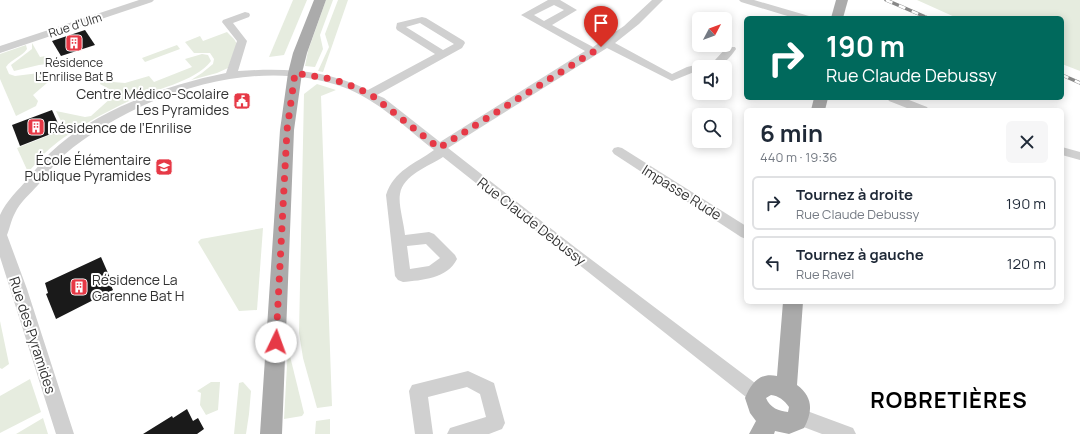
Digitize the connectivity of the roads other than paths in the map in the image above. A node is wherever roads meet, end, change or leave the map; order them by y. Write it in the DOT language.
graph roads {
  1 [pos="149,0"];
  2 [pos="320,0"];
  3 [pos="658,0"];
  4 [pos="744,0"];
  5 [pos="842,0"];
  6 [pos="245,15"];
  7 [pos="798,16"];
  8 [pos="838,16"];
  9 [pos="544,25"];
  10 [pos="608,44"];
  11 [pos="0,50"];
  12 [pos="593,51"];
  13 [pos="728,52"];
  14 [pos="442,54"];
  15 [pos="721,60"];
  16 [pos="692,69"];
  17 [pos="295,73"];
  18 [pos="231,75"];
  19 [pos="370,94"];
  20 [pos="898,100"];
  21 [pos="918,108"];
  22 [pos="441,150"];
  23 [pos="618,152"];
  24 [pos="1064,152"];
  25 [pos="1080,156"];
  26 [pos="744,232"];
  27 [pos="0,235"];
  28 [pos="399,241"];
  29 [pos="794,304"];
  30 [pos="786,389"];
  31 [pos="757,395"];
  32 [pos="799,417"];
  33 [pos="765,428"];
  34 [pos="65,434"];
  35 [pos="271,434"];
  36 [pos="424,434"];
  37 [pos="456,434"];
  38 [pos="847,434"];
  1 -- 11 [label="street, Rue d'Ulm"];
  2 -- 17 [label="main road"];
  3 -- 10 [label="street"];
  4 -- 7 [label="street"];
  5 -- 8 [label="main road"];
  6 -- 18 [label="street"];
  9 -- 12 [label="street"];
  10 -- 12 [label="street"];
  10 -- 16 [label="street"];
  12 -- 22 [label="street"];
  13 -- 15 [label="street"];
  14 -- 14 [label="street"];
  14 -- 19 [label="street"];
  17 -- 18 [label="street, Rue des Pyramides"];
  17 -- 19 [label="street, Rue Claude Debussy"];
  17 -- 35 [label="main road"];
  18 -- 27 [label="street, Rue des Pyramides"];
  19 -- 22 [label="street, Rue Claude Debussy"];
  20 -- 21 [label="street"];
  22 -- 28 [label="street"];
  22 -- 31 [label="street, Rue Claude Debussy"];
  23 -- 26 [label="street, Impasse Rude"];
  24 -- 25 [label="street"];
  27 -- 34 [label="street, Rue des Pyramides"];
  29 -- 30 [label="main road"];
  30 -- 31 [label="main road"];
  30 -- 32 [label="main road"];
  31 -- 33 [label="main road"];
  32 -- 33 [label="main road"];
  32 -- 38 [label="street"];
  36 -- 37 [label="street"];
}
